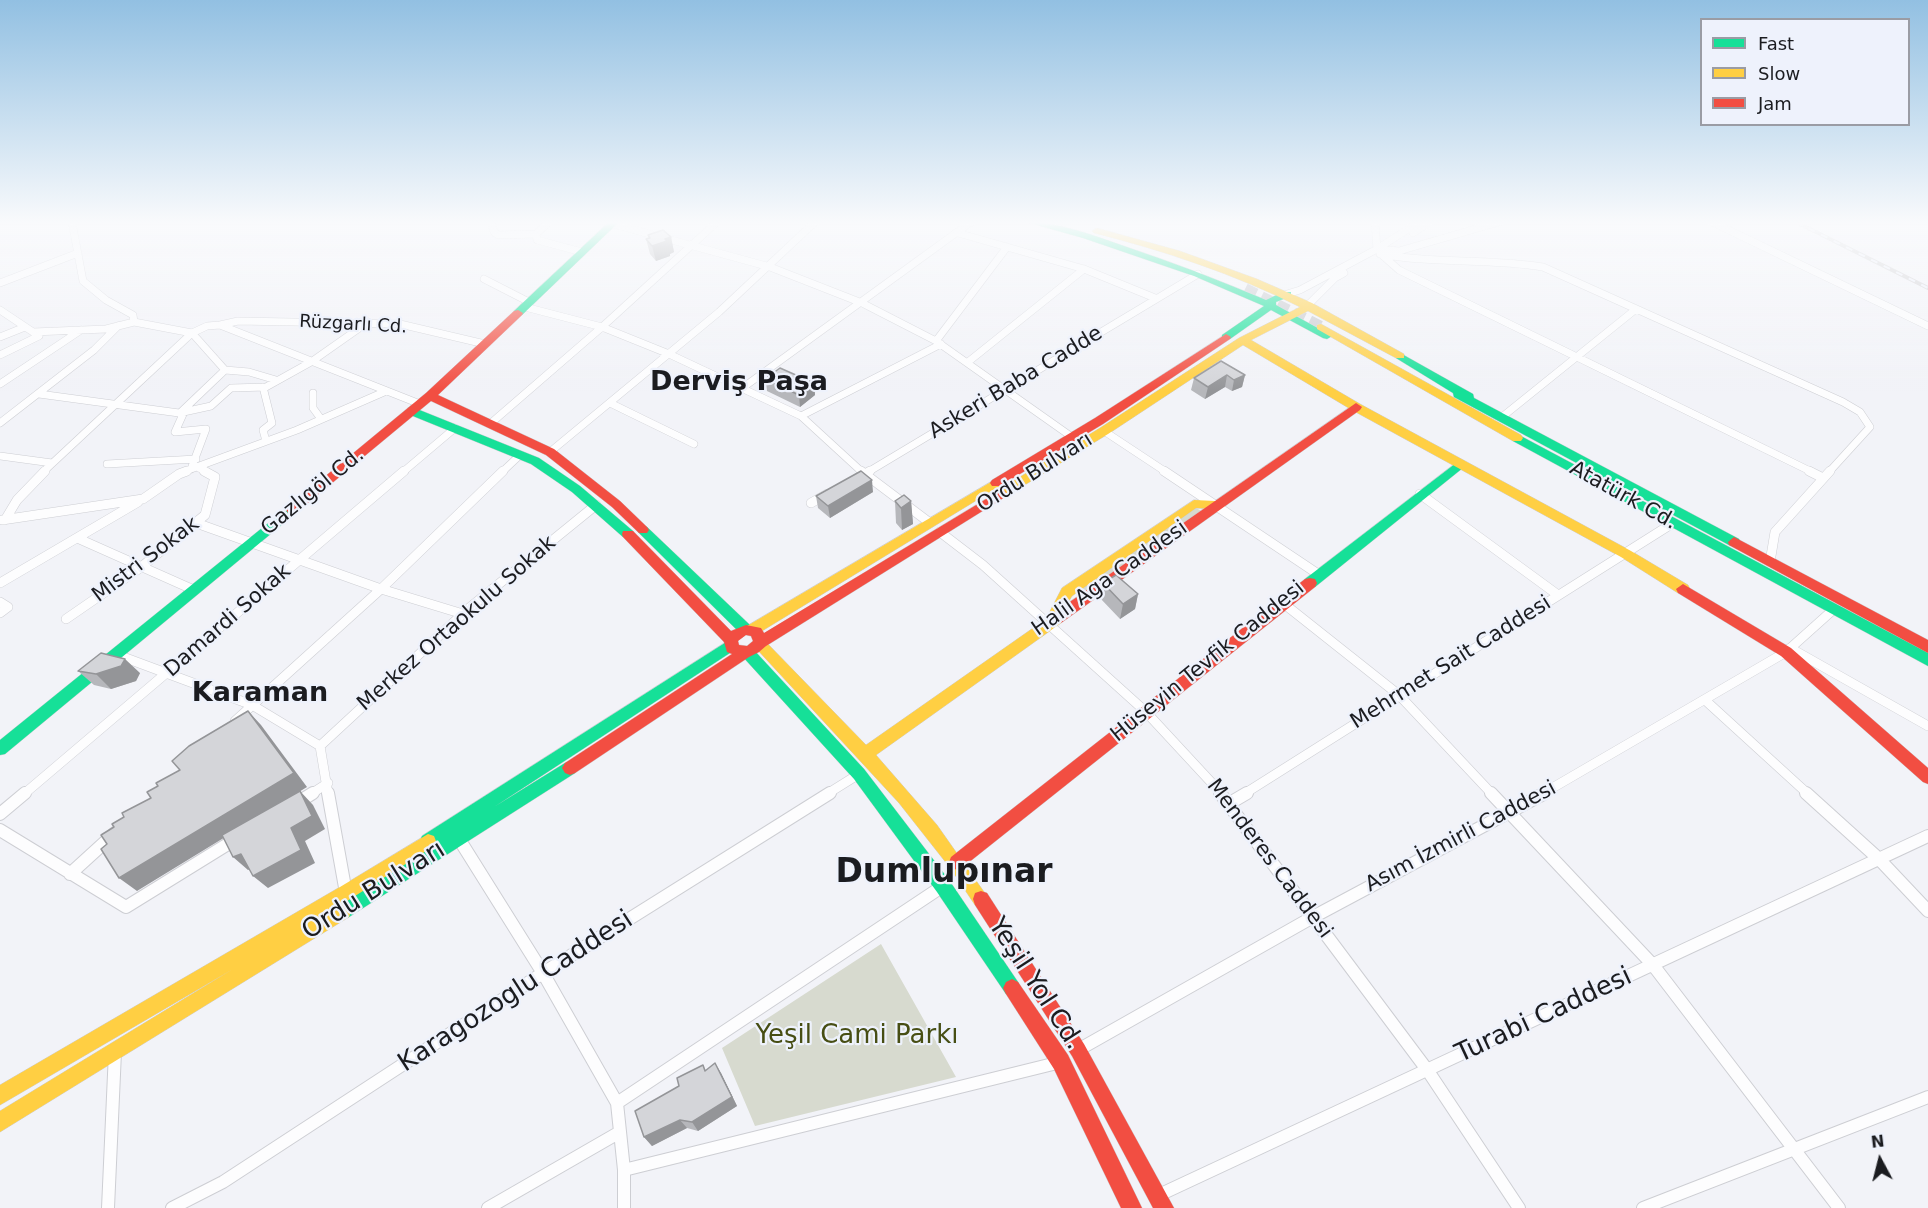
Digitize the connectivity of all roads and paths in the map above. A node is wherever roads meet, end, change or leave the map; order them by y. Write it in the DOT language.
graph roads {
  1 [pos="14,278"];
  2 [pos="83,278"];
  3 [pos="554,278"];
  4 [pos="656,278"];
  5 [pos="757,278"];
  6 [pos="799,278"];
  7 [pos="895,278"];
  8 [pos="985,278"];
  9 [pos="1072,278"];
  10 [pos="1107,278"];
  11 [pos="1190,278"];
  12 [pos="1214,278"];
  13 [pos="1223,278"];
  14 [pos="1324,278"];
  15 [pos="1335,278"];
  16 [pos="1416,278"];
  17 [pos="1568,278"];
  18 [pos="1829,278"];
  19 [pos="484,279"];
  20 [pos="0,284"];
  21 [pos="1250,288"];
  22 [pos="1287,294"];
  23 [pos="1155,298"];
  24 [pos="862,303"];
  25 [pos="527,304"];
  26 [pos="1308,305"];
  27 [pos="1270,306"];
  28 [pos="1636,309"];
  29 [pos="0,310"];
  30 [pos="1290,316"];
  31 [pos="134,322"];
  32 [pos="368,322"];
  33 [pos="1322,323"];
  34 [pos="220,325"];
  35 [pos="118,326"];
  36 [pos="1928,326"];
  37 [pos="25,327"];
  38 [pos="602,327"];
  39 [pos="81,330"];
  40 [pos="192,333"];
  41 [pos="36,334"];
  42 [pos="0,337"];
  43 [pos="1243,340"];
  44 [pos="939,342"];
  45 [pos="485,344"];
  46 [pos="55,347"];
  47 [pos="669,354"];
  48 [pos="0,355"];
  49 [pos="1576,357"];
  50 [pos="311,362"];
  51 [pos="968,362"];
  52 [pos="225,370"];
  53 [pos="276,380"];
  54 [pos="0,384"];
  55 [pos="262,387"];
  56 [pos="741,389"];
  57 [pos="1007,390"];
  58 [pos="384,392"];
  59 [pos="313,393"];
  60 [pos="39,394"];
  61 [pos="610,403"];
  62 [pos="114,404"];
  63 [pos="420,404"];
  64 [pos="1356,407"];
  65 [pos="182,413"];
  66 [pos="1500,415"];
  67 [pos="801,416"];
  68 [pos="321,419"];
  69 [pos="0,423"];
  70 [pos="490,424"];
  71 [pos="455,428"];
  72 [pos="1104,431"];
  73 [pos="1072,437"];
  74 [pos="266,441"];
  75 [pos="694,444"];
  76 [pos="550,452"];
  77 [pos="520,455"];
  78 [pos="0,456"];
  79 [pos="52,463"];
  80 [pos="107,464"];
  81 [pos="1460,464"];
  82 [pos="194,465"];
  83 [pos="864,474"];
  84 [pos="1823,478"];
  85 [pos="855,479"];
  86 [pos="838,489"];
  87 [pos="1419,494"];
  88 [pos="143,499"];
  89 [pos="811,503"];
  90 [pos="596,505"];
  91 [pos="1215,505"];
  92 [pos="3,520"];
  93 [pos="196,523"];
  94 [pos="1673,524"];
  95 [pos="935,528"];
  96 [pos="77,538"];
  97 [pos="251,542"];
  98 [pos="1626,554"];
  99 [pos="298,561"];
  100 [pos="1770,562"];
  101 [pos="140,567"];
  102 [pos="1318,574"];
  103 [pos="0,583"];
  104 [pos="381,589"];
  105 [pos="194,590"];
  106 [pos="1558,596"];
  107 [pos="0,602"];
  108 [pos="1283,603"];
  109 [pos="1834,609"];
  110 [pos="0,613"];
  111 [pos="463,614"];
  112 [pos="66,619"];
  113 [pos="1049,622"];
  114 [pos="749,630"];
  115 [pos="731,642"];
  116 [pos="1928,647"];
  117 [pos="753,648"];
  118 [pos="1788,650"];
  119 [pos="116,654"];
  120 [pos="1928,660"];
  121 [pos="169,672"];
  122 [pos="1399,695"];
  123 [pos="1705,700"];
  124 [pos="252,705"];
  125 [pos="1146,712"];
  126 [pos="1928,726"];
  127 [pos="228,727"];
  128 [pos="320,746"];
  129 [pos="0,749"];
  130 [pos="866,753"];
  131 [pos="859,774"];
  132 [pos="1928,777"];
  133 [pos="328,783"];
  134 [pos="1230,803"];
  135 [pos="287,808"];
  136 [pos="1511,812"];
  137 [pos="0,814"];
  138 [pos="121,827"];
  139 [pos="0,830"];
  140 [pos="247,833"];
  141 [pos="1928,837"];
  142 [pos="459,838"];
  143 [pos="1879,859"];
  144 [pos="957,862"];
  145 [pos="70,874"];
  146 [pos="943,886"];
  147 [pos="346,893"];
  148 [pos="1928,911"];
  149 [pos="1313,917"];
  150 [pos="1653,965"];
  151 [pos="543,973"];
  152 [pos="115,1049"];
  153 [pos="1078,1050"];
  154 [pos="1061,1062"];
  155 [pos="1428,1071"];
  156 [pos="0,1095"];
  157 [pos="1928,1097"];
  158 [pos="617,1102"];
  159 [pos="0,1122"];
  160 [pos="620,1132"];
  161 [pos="1795,1147"];
  162 [pos="624,1170"];
  163 [pos="1162,1201"];
  164 [pos="108,1208"];
  165 [pos="172,1208"];
  166 [pos="488,1208"];
  167 [pos="624,1208"];
  168 [pos="1132,1208"];
  169 [pos="1519,1208"];
  170 [pos="1642,1208"];
  171 [pos="1839,1208"];
  1 -- 20 [label="street"];
  2 -- 31 [label="street"];
  3 -- 25 [label="street, Gazlıgöl Cd."];
  4 -- 38 [label="street"];
  5 -- 47 [label="street"];
  6 -- 24 [label="street"];
  7 -- 24 [label="street"];
  8 -- 44 [label="street"];
  9 -- 51 [label="street"];
  10 -- 23 [label="street"];
  11 -- 23 [label="street, Askeri Baba Cadde"];
  12 -- 21 [label="street"];
  13 -- 21 [label="street"];
  14 -- 22 [label="street"];
  15 -- 26 [label="street"];
  16 -- 49 [label="street"];
  17 -- 28 [label="street"];
  18 -- 36 [label="street"];
  19 -- 25 [label="street, Menderes Caddesi"];
  21 -- 22 [label="street"];
  21 -- 27 [label="street"];
  22 -- 26 [label="street"];
  22 -- 27 [label="street, Ordu Bulvarı"];
  23 -- 57 [label="street, Askeri Baba Cadde"];
  24 -- 44 [label="street"];
  24 -- 56 [label="street"];
  25 -- 38 [label="street, Menderes Caddesi"];
  25 -- 45 [label="street, Gazlıgöl Cd."];
  26 -- 30 [label="street, Ordu Bulvarı"];
  26 -- 33 [label="street"];
  27 -- 30 [label="street"];
  27 -- 73 [label="street, Ordu Bulvarı"];
  28 -- 49 [label="street"];
  28 -- 84 [label="street"];
  29 -- 37 [label="street"];
  30 -- 33 [label="street"];
  30 -- 43 [label="street, Ordu Bulvarı"];
  31 -- 35 [label="street"];
  31 -- 40 [label="street"];
  32 -- 34 [label="street, Rüzgarlı Cd."];
  32 -- 45 [label="street, Rüzgarlı Cd."];
  32 -- 50 [label="street"];
  33 -- 66 [label="street, Atatürk Cd."];
  33 -- 94 [label="street, Atatürk Cd."];
  34 -- 40 [label="street, Rüzgarlı Cd."];
  34 -- 50 [label="street"];
  35 -- 39 [label="street"];
  35 -- 60 [label="street"];
  37 -- 41 [label="street"];
  37 -- 42 [label="street"];
  38 -- 47 [label="street, Menderes Caddesi"];
  38 -- 70 [label="street"];
  39 -- 41 [label="street"];
  39 -- 46 [label="street"];
  40 -- 52 [label="street"];
  40 -- 62 [label="street"];
  41 -- 46 [label="street"];
  41 -- 48 [label="street"];
  43 -- 64 [label="street"];
  43 -- 72 [label="street, Ordu Bulvarı"];
  44 -- 51 [label="street"];
  44 -- 67 [label="street"];
  45 -- 63 [label="street, Gazlıgöl Cd."];
  46 -- 54 [label="street"];
  47 -- 56 [label="street, Menderes Caddesi"];
  47 -- 61 [label="street"];
  49 -- 66 [label="street"];
  49 -- 84 [label="street"];
  50 -- 53 [label="street"];
  50 -- 58 [label="street"];
  51 -- 57 [label="street"];
  52 -- 53 [label="street"];
  52 -- 65 [label="street"];
  53 -- 55 [label="street"];
  55 -- 65 [label="street"];
  55 -- 74 [label="street"];
  56 -- 67 [label="street, Menderes Caddesi"];
  57 -- 73 [label="street"];
  57 -- 83 [label="street, Askeri Baba Cadde"];
  58 -- 63 [label="street"];
  58 -- 68 [label="street"];
  59 -- 68 [label="street"];
  60 -- 62 [label="street"];
  60 -- 69 [label="street"];
  61 -- 75 [label="street"];
  61 -- 76 [label="street"];
  62 -- 65 [label="street"];
  62 -- 79 [label="street"];
  63 -- 70 [label="street"];
  63 -- 71 [label="street"];
  63 -- 97 [label="street, Gazlıgöl Cd."];
  64 -- 81 [label="street"];
  64 -- 91 [label="street, Halil Aga Caddesi"];
  65 -- 82 [label="street"];
  66 -- 100 [label="street, Atatürk Cd."];
  67 -- 83 [label="street, Menderes Caddesi"];
  68 -- 74 [label="street"];
  70 -- 76 [label="street"];
  71 -- 77 [label="street"];
  71 -- 99 [label="street, Damardi Sokak"];
  72 -- 91 [label="street"];
  72 -- 95 [label="street, Ordu Bulvarı"];
  73 -- 95 [label="street, Ordu Bulvarı"];
  74 -- 82 [label="street"];
  76 -- 114 [label="street"];
  77 -- 90 [label="street"];
  77 -- 104 [label="street"];
  78 -- 79 [label="street"];
  79 -- 92 [label="street"];
  80 -- 82 [label="street"];
  81 -- 87 [label="street, Hüseyin Tevfik Caddesi"];
  81 -- 98 [label="street"];
  82 -- 88 [label="street"];
  82 -- 93 [label="street, Mistri Sokak"];
  83 -- 85 [label="street, Askeri Baba Cadde"];
  83 -- 95 [label="street, Menderes Caddesi"];
  84 -- 100 [label="street"];
  86 -- 89 [label="street"];
  87 -- 102 [label="street, Hüseyin Tevfik Caddesi"];
  87 -- 106 [label="street"];
  88 -- 92 [label="street"];
  88 -- 96 [label="street"];
  90 -- 111 [label="street, Merkez Ortaokulu Sokak"];
  90 -- 115 [label="street"];
  91 -- 102 [label="street"];
  91 -- 113 [label="street, Halil Aga Caddesi"];
  93 -- 97 [label="street"];
  93 -- 101 [label="street, Mistri Sokak"];
  94 -- 98 [label="street, Mehrmet Sait Caddesi"];
  94 -- 109 [label="street, Atatürk Cd."];
  95 -- 113 [label="street, Menderes Caddesi"];
  95 -- 114 [label="street, Ordu Bulvarı"];
  95 -- 117 [label="street, Ordu Bulvarı"];
  96 -- 101 [label="street"];
  96 -- 103 [label="street"];
  97 -- 99 [label="street"];
  97 -- 105 [label="street, Gazlıgöl Cd."];
  98 -- 106 [label="street, Mehrmet Sait Caddesi"];
  98 -- 118 [label="street"];
  99 -- 104 [label="street"];
  99 -- 121 [label="street, Damardi Sokak"];
  100 -- 116 [label="street, Atatürk Cd."];
  101 -- 105 [label="street"];
  101 -- 112 [label="street, Mistri Sokak"];
  102 -- 108 [label="street, Hüseyin Tevfik Caddesi"];
  104 -- 111 [label="street"];
  104 -- 124 [label="street"];
  105 -- 119 [label="street, Gazlıgöl Cd."];
  106 -- 122 [label="street, Mehrmet Sait Caddesi"];
  107 -- 110 [label="street"];
  108 -- 122 [label="street"];
  108 -- 125 [label="street, Hüseyin Tevfik Caddesi"];
  109 -- 118 [label="street, Asım İzmirli Caddesi"];
  109 -- 120 [label="street, Atatürk Cd."];
  111 -- 128 [label="street, Merkez Ortaokulu Sokak"];
  113 -- 125 [label="street, Menderes Caddesi"];
  113 -- 130 [label="street, Halil Aga Caddesi"];
  114 -- 115 [label="street, Ordu Bulvarı"];
  114 -- 117 [label="street"];
  115 -- 117 [label="street"];
  115 -- 147 [label="street, Ordu Bulvarı"];
  117 -- 130 [label="street, Yeşil Yol Cd."];
  117 -- 131 [label="street, Yeşil Yol Cd."];
  117 -- 142 [label="street, Ordu Bulvarı"];
  118 -- 123 [label="street, Asım İzmirli Caddesi"];
  118 -- 126 [label="street"];
  118 -- 132 [label="street"];
  119 -- 121 [label="street"];
  119 -- 129 [label="street, Gazlıgöl Cd."];
  121 -- 124 [label="street"];
  121 -- 137 [label="street, Damardi Sokak"];
  122 -- 134 [label="street, Mehrmet Sait Caddesi"];
  122 -- 136 [label="street"];
  123 -- 136 [label="street, Asım İzmirli Caddesi"];
  123 -- 143 [label="street"];
  124 -- 127 [label="street"];
  124 -- 128 [label="street"];
  125 -- 134 [label="street, Menderes Caddesi"];
  125 -- 144 [label="street, Hüseyin Tevfik Caddesi"];
  128 -- 133 [label="street"];
  130 -- 144 [label="street, Yeşil Yol Cd."];
  131 -- 146 [label="street, Yeşil Yol Cd."];
  131 -- 151 [label="street, Karagozoglu Caddesi"];
  133 -- 135 [label="street"];
  133 -- 147 [label="street"];
  134 -- 149 [label="street, Menderes Caddesi"];
  136 -- 149 [label="street, Asım İzmirli Caddesi"];
  136 -- 150 [label="street"];
  138 -- 145 [label="street"];
  139 -- 145 [label="street"];
  140 -- 145 [label="street"];
  141 -- 143 [label="street, Turabi Caddesi"];
  142 -- 151 [label="street"];
  142 -- 152 [label="street, Ordu Bulvarı"];
  143 -- 148 [label="street"];
  143 -- 150 [label="street, Turabi Caddesi"];
  144 -- 153 [label="street, Yeşil Yol Cd."];
  146 -- 154 [label="street, Yeşil Yol Cd."];
  146 -- 158 [label="street"];
  147 -- 156 [label="street, Ordu Bulvarı"];
  149 -- 153 [label="street, Asım İzmirli Caddesi"];
  149 -- 155 [label="street, Menderes Caddesi"];
  150 -- 155 [label="street, Turabi Caddesi"];
  150 -- 161 [label="street"];
  151 -- 158 [label="street"];
  151 -- 165 [label="street, Karagozoglu Caddesi"];
  152 -- 159 [label="street, Ordu Bulvarı"];
  152 -- 164 [label="street"];
  153 -- 163 [label="street, Yeşil Yol Cd."];
  154 -- 162 [label="street"];
  154 -- 168 [label="street, Yeşil Yol Cd."];
  155 -- 163 [label="street, Turabi Caddesi"];
  155 -- 169 [label="street, Menderes Caddesi"];
  157 -- 161 [label="street"];
  158 -- 160 [label="street"];
  160 -- 162 [label="street"];
  160 -- 166 [label="street"];
  161 -- 170 [label="street"];
  161 -- 171 [label="street"];
  162 -- 167 [label="street"];
}
